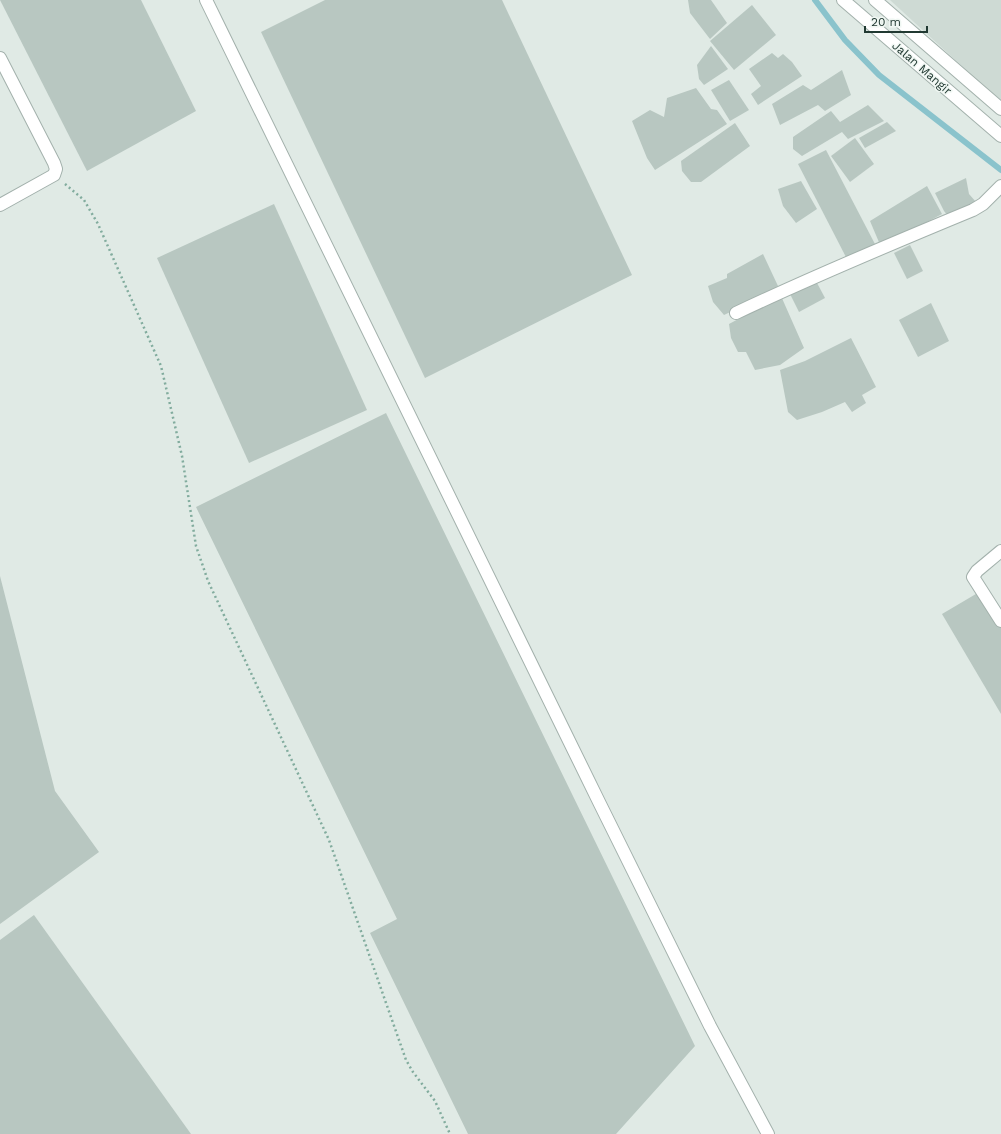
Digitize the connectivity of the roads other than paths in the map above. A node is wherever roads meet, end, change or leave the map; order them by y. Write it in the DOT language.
graph roads {
  1 [pos="206,0"];
  2 [pos="843,0"];
  3 [pos="876,0"];
  4 [pos="0,58"];
  5 [pos="1001,109"];
  6 [pos="1001,136"];
  7 [pos="998,190"];
  8 [pos="0,205"];
  9 [pos="736,313"];
  10 [pos="1001,551"];
  11 [pos="1001,621"];
  12 [pos="768,1134"];
  1 -- 12 [label="street"];
  2 -- 6 [label="street, Jalan Mangir"];
  3 -- 5 [label="street"];
  4 -- 8 [label="street"];
  7 -- 9 [label="street"];
  10 -- 11 [label="street"];
}
